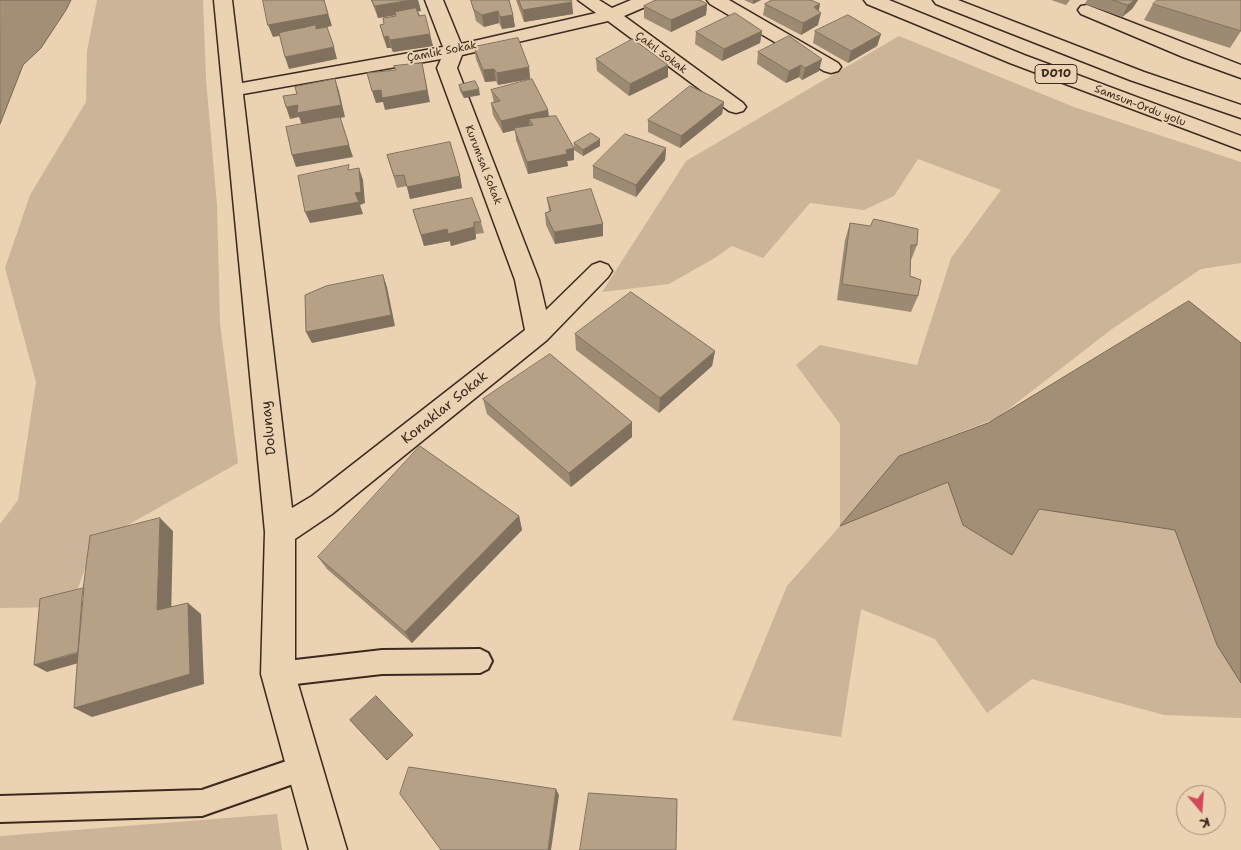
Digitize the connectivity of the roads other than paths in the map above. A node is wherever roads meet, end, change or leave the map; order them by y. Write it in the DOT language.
graph roads {
  1 [pos="223,0"];
  2 [pos="434,0"];
  3 [pos="587,0"];
  4 [pos="646,0"];
  5 [pos="716,0"];
  6 [pos="873,0"];
  7 [pos="942,0"];
  8 [pos="1087,10"];
  9 [pos="611,16"];
  10 [pos="454,51"];
  11 [pos="831,66"];
  12 [pos="1241,72"];
  13 [pos="234,90"];
  14 [pos="736,107"];
  15 [pos="1241,112"];
  16 [pos="1241,143"];
  17 [pos="600,271"];
  18 [pos="538,333"];
  19 [pos="280,532"];
  20 [pos="480,661"];
  21 [pos="278,674"];
  22 [pos="304,768"];
  23 [pos="0,809"];
  24 [pos="328,850"];
  1 -- 13 [label="main road, Dolunay"];
  2 -- 10 [label="main road"];
  3 -- 9 [label="main road, Çakıl Sokak"];
  4 -- 9 [label="main road, Çamlık Sokak"];
  5 -- 11 [label="main road"];
  6 -- 16 [label="main road, Samsun-Ordu yolu / D010"];
  7 -- 15 [label="main road, Samsun-Ordu yolu / D010"];
  8 -- 12 [label="main road"];
  9 -- 10 [label="main road, Çamlık Sokak"];
  9 -- 14 [label="main road, Çakıl Sokak"];
  10 -- 13 [label="main road, Çamlık Sokak"];
  10 -- 18 [label="main road, Kurumsal Sokak"];
  13 -- 19 [label="main road, Dolunay"];
  17 -- 18 [label="main road, Konaklar Sokak"];
  18 -- 19 [label="main road, Konaklar Sokak"];
  19 -- 21 [label="main road, Dolunay"];
  20 -- 21 [label="lane"];
  21 -- 22 [label="main road, Dolunay"];
  22 -- 23 [label="lane"];
  22 -- 24 [label="main road, Dolunay"];
}
